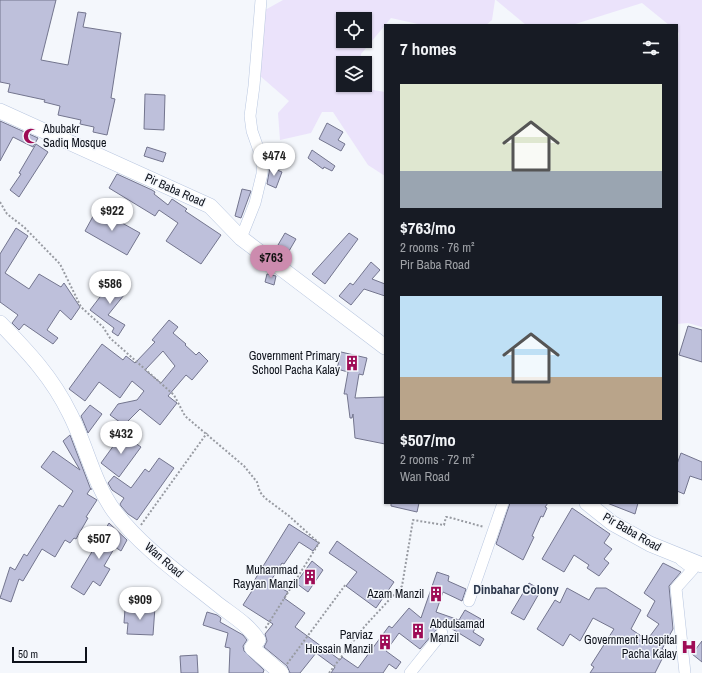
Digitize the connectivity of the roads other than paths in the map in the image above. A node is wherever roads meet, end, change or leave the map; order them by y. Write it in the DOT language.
graph roads {
  1 [pos="261,0"];
  2 [pos="0,111"];
  3 [pos="241,238"];
  4 [pos="0,323"];
  5 [pos="384,346"];
  6 [pos="503,504"];
  7 [pos="588,504"];
  8 [pos="673,554"];
  9 [pos="702,565"];
  10 [pos="469,601"];
  11 [pos="442,633"];
  12 [pos="281,673"];
  13 [pos="410,673"];
  14 [pos="685,673"];
  1 -- 3 [label="street"];
  2 -- 3 [label="main road, Pir Baba Road"];
  3 -- 5 [label="main road, Pir Baba Road"];
  4 -- 12 [label="main road, Wan Road"];
  6 -- 10 [label="street"];
  7 -- 8 [label="main road, Pir Baba Road"];
  8 -- 9 [label="main road, Pir Baba Road"];
  8 -- 14 [label="street"];
  11 -- 13 [label="street"];
}
